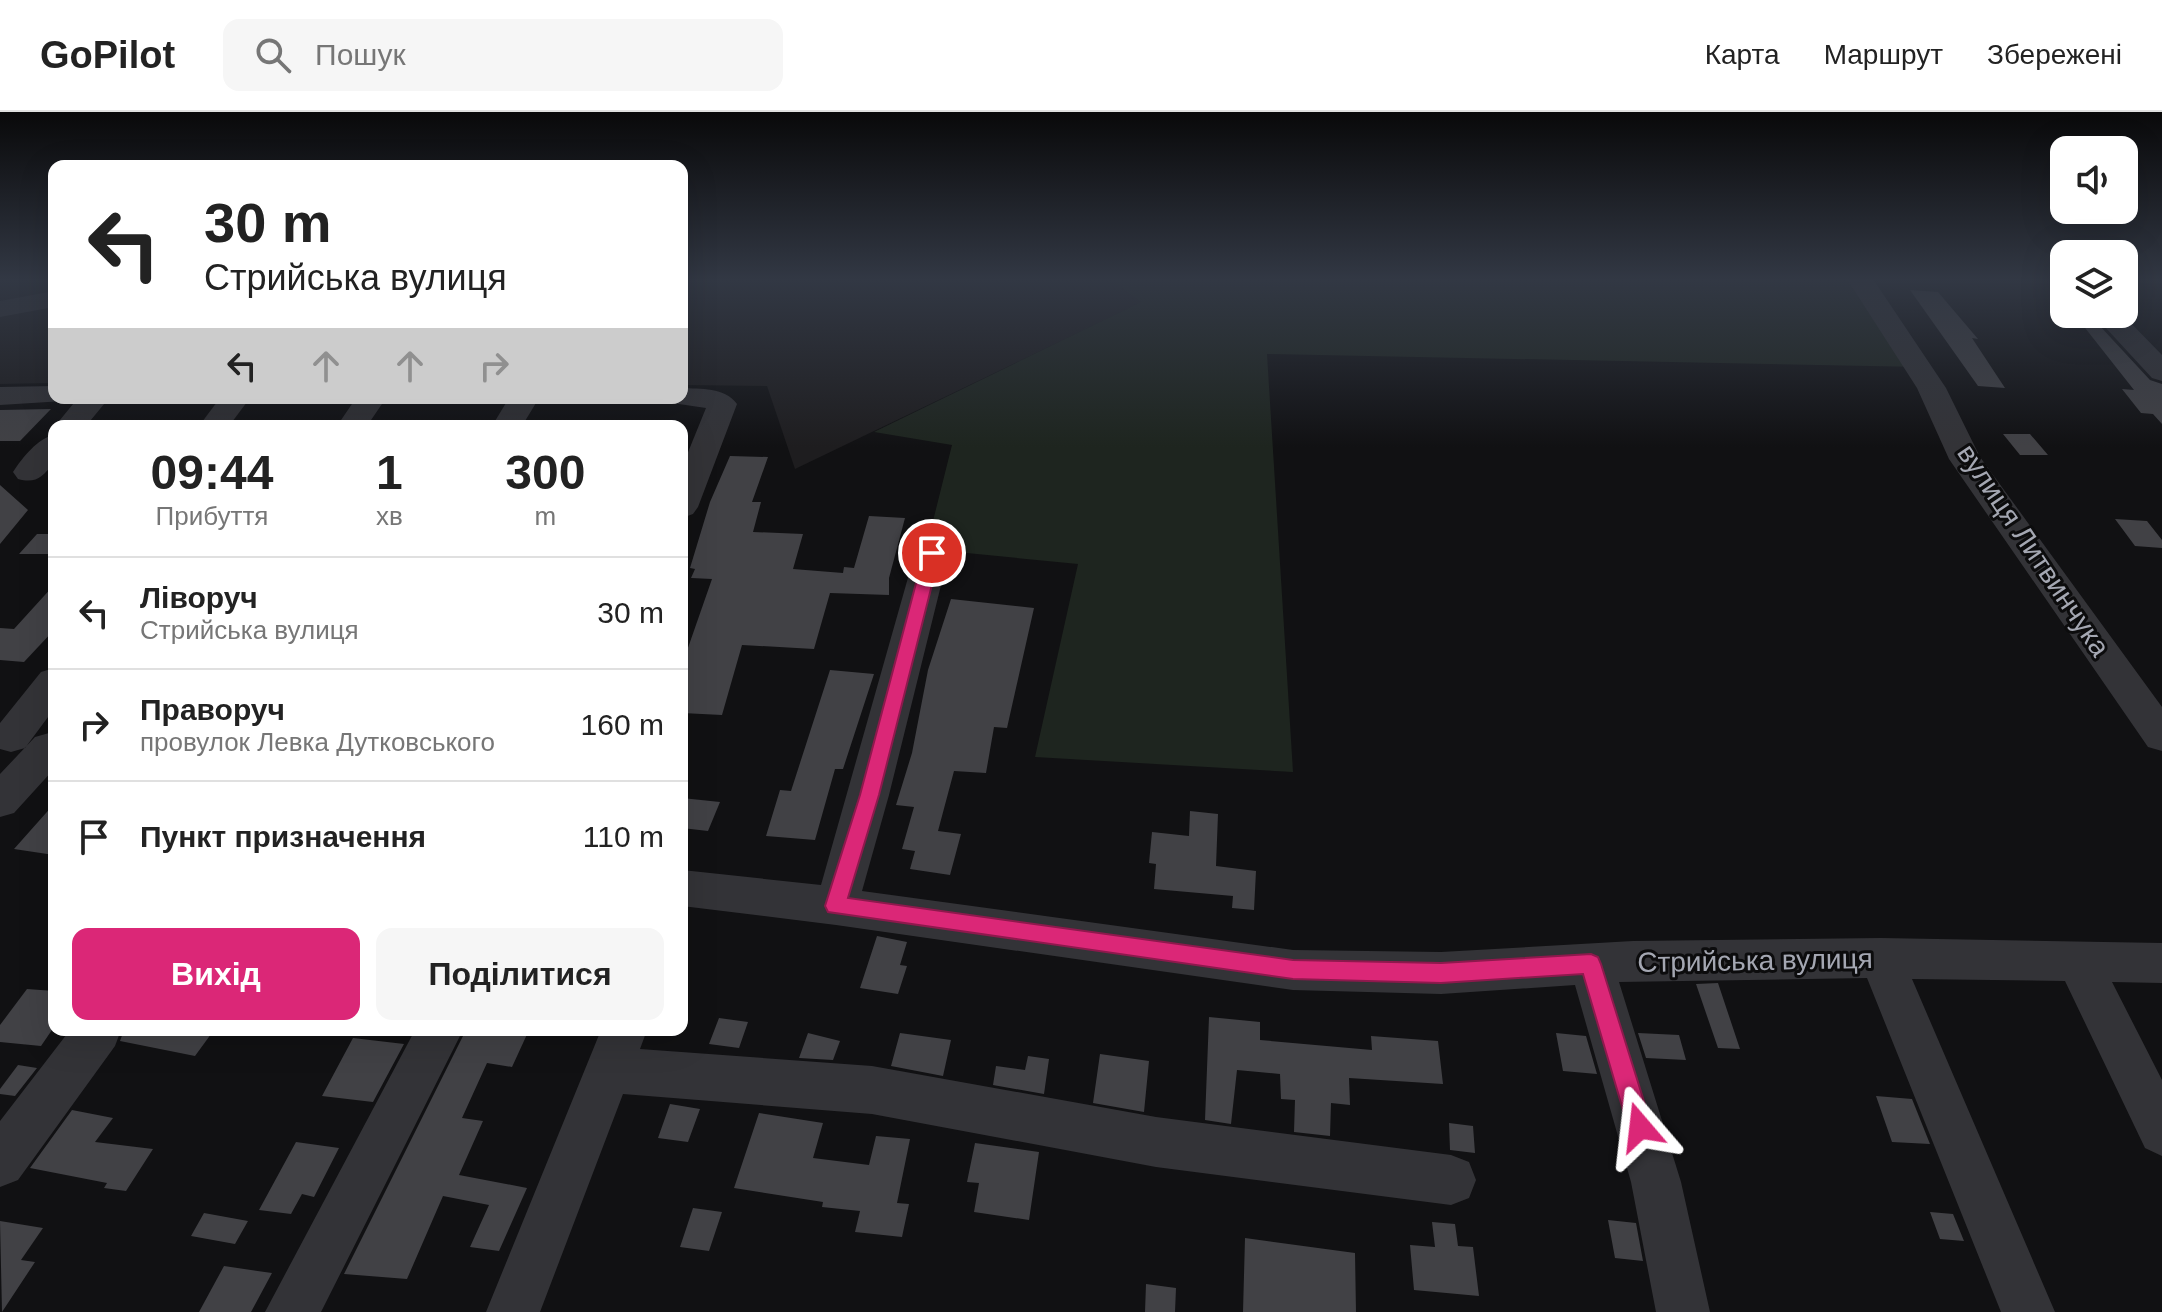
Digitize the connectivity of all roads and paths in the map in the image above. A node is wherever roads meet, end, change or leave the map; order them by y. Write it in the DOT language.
graph roads {
  1 [pos="1898,335"];
  2 [pos="2127,335"];
  3 [pos="2162,372"];
  4 [pos="48,395"];
  5 [pos="0,396"];
  6 [pos="688,397"];
  7 [pos="89,404"];
  8 [pos="75,420"];
  9 [pos="48,451"];
  10 [pos="29,472"];
  11 [pos="688,492"];
  12 [pos="932,553"];
  13 [pos="48,689"];
  14 [pos="6,736"];
  15 [pos="2162,736"];
  16 [pos="48,747"];
  17 [pos="48,752"];
  18 [pos="0,801"];
  19 [pos="688,890"];
  20 [pos="836,906"];
  21 [pos="1881,958"];
  22 [pos="2078,962"];
  23 [pos="2162,963"];
  24 [pos="1591,964"];
  25 [pos="94,1036"];
  26 [pos="437,1036"];
  27 [pos="615,1050"];
  28 [pos="2162,1131"];
  29 [pos="0,1162"];
  30 [pos="1451,1180"];
  31 [pos="292,1312"];
  32 [pos="513,1312"];
  33 [pos="1683,1312"];
  34 [pos="2028,1312"];
  1 -- 15 [label="street, вулиця Литвинчука"];
  2 -- 3 [label="street"];
  4 -- 5 [label="street"];
  6 -- 11 [label="street"];
  7 -- 8 [label="street"];
  9 -- 10 [label="street"];
  12 -- 20 [label="street"];
  13 -- 14 [label="street"];
  14 -- 16 [label="street"];
  17 -- 18 [label="street"];
  19 -- 20 [label="street, Стрийська вулиця"];
  20 -- 24 [label="street, Стрийська вулиця"];
  21 -- 22 [label="street, Стрийська вулиця"];
  21 -- 24 [label="street, Стрийська вулиця"];
  21 -- 34 [label="street"];
  22 -- 23 [label="street, Стрийська вулиця"];
  22 -- 28 [label="street"];
  24 -- 33 [label="street"];
  25 -- 29 [label="street"];
  26 -- 31 [label="street"];
  27 -- 30 [label="street"];
  27 -- 32 [label="street"];
}
